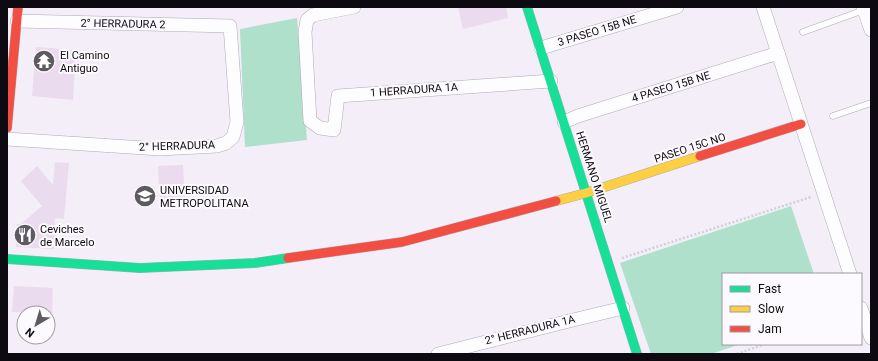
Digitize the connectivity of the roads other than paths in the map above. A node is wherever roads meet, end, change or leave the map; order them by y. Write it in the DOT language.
graph roads {
  1 [pos="18,7"];
  2 [pos="354,7"];
  3 [pos="527,7"];
  4 [pos="677,7"];
  5 [pos="763,7"];
  6 [pos="864,9"];
  7 [pos="16,21"];
  8 [pos="230,26"];
  9 [pos="871,30"];
  10 [pos="803,32"];
  11 [pos="540,48"];
  12 [pos="778,53"];
  13 [pos="551,81"];
  14 [pos="871,103"];
  15 [pos="833,116"];
  16 [pos="564,122"];
  17 [pos="801,124"];
  18 [pos="7,128"];
  19 [pos="7,139"];
  20 [pos="586,193"];
  21 [pos="7,259"];
  22 [pos="850,273"];
  23 [pos="623,308"];
  24 [pos="862,311"];
  25 [pos="871,338"];
  26 [pos="438,354"];
  27 [pos="637,354"];
  1 -- 7 [label="street"];
  2 -- 13 [label="street, 1 HERRADURA 1A"];
  3 -- 11 [label="street, HERMANO MIGUEL"];
  4 -- 11 [label="street, 3 PASEO 15B NE"];
  5 -- 12 [label="street"];
  6 -- 9 [label="street"];
  6 -- 10 [label="lane"];
  7 -- 8 [label="street, 2° HERRADURA 2"];
  7 -- 18 [label="street"];
  8 -- 19 [label="street, 2° HERRADURA"];
  11 -- 13 [label="street, HERMANO MIGUEL"];
  12 -- 16 [label="street, 4 PASEO 15B NE"];
  12 -- 17 [label="street"];
  13 -- 16 [label="street, HERMANO MIGUEL"];
  14 -- 15 [label="lane"];
  16 -- 20 [label="street, HERMANO MIGUEL"];
  17 -- 20 [label="street, PASEO 15C NO"];
  17 -- 22 [label="street"];
  20 -- 21 [label="street, PASEO 15C NO"];
  20 -- 23 [label="street, HERMANO MIGUEL"];
  23 -- 26 [label="street, 2° HERRADURA 1A"];
  23 -- 27 [label="street, HERMANO MIGUEL"];
  24 -- 25 [label="street"];
}
